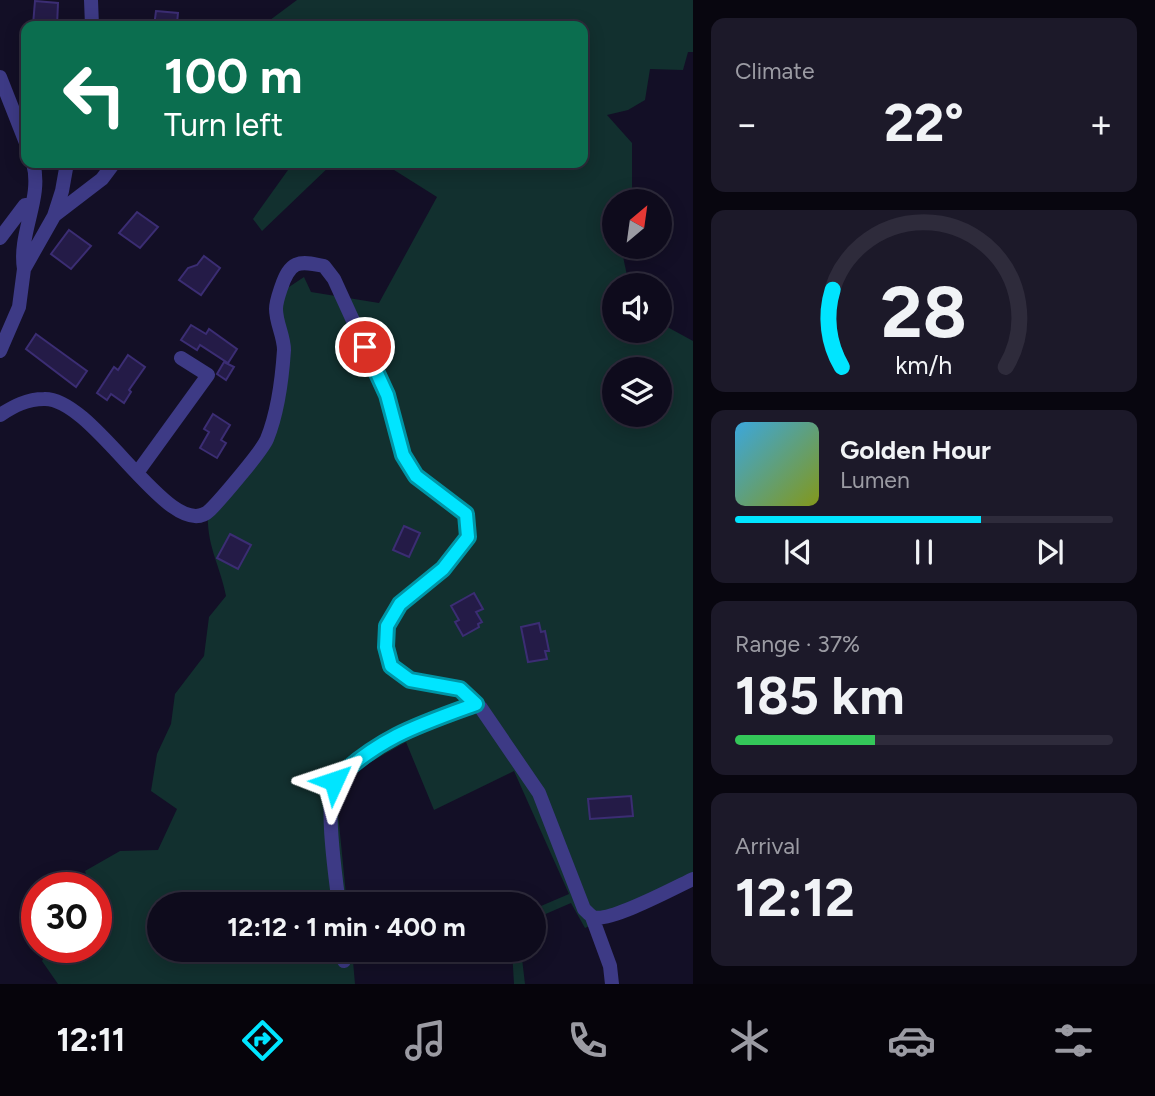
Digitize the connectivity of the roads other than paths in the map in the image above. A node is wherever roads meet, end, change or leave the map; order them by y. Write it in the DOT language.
graph roads {
  1 [pos="91,0"];
  2 [pos="92,21"];
  3 [pos="0,77"];
  4 [pos="21,130"];
  5 [pos="34,168"];
  6 [pos="67,168"];
  7 [pos="110,168"];
  8 [pos="32,205"];
  9 [pos="54,216"];
  10 [pos="0,238"];
  11 [pos="24,269"];
  12 [pos="0,351"];
  13 [pos="181,358"];
  14 [pos="0,415"];
  15 [pos="137,473"];
  16 [pos="476,704"];
  17 [pos="693,879"];
  18 [pos="338,892"];
  19 [pos="592,917"];
  20 [pos="612,984"];
  1 -- 2 [label="street"];
  3 -- 4 [label="street"];
  5 -- 8 [label="street"];
  6 -- 9 [label="street"];
  7 -- 9 [label="street"];
  8 -- 10 [label="street"];
  8 -- 11 [label="street"];
  9 -- 11 [label="street"];
  11 -- 12 [label="street"];
  13 -- 15 [label="street"];
  14 -- 15 [label="street"];
  15 -- 16 [label="street"];
  16 -- 18 [label="street"];
  16 -- 19 [label="street"];
  17 -- 19 [label="street"];
  19 -- 20 [label="street"];
}
